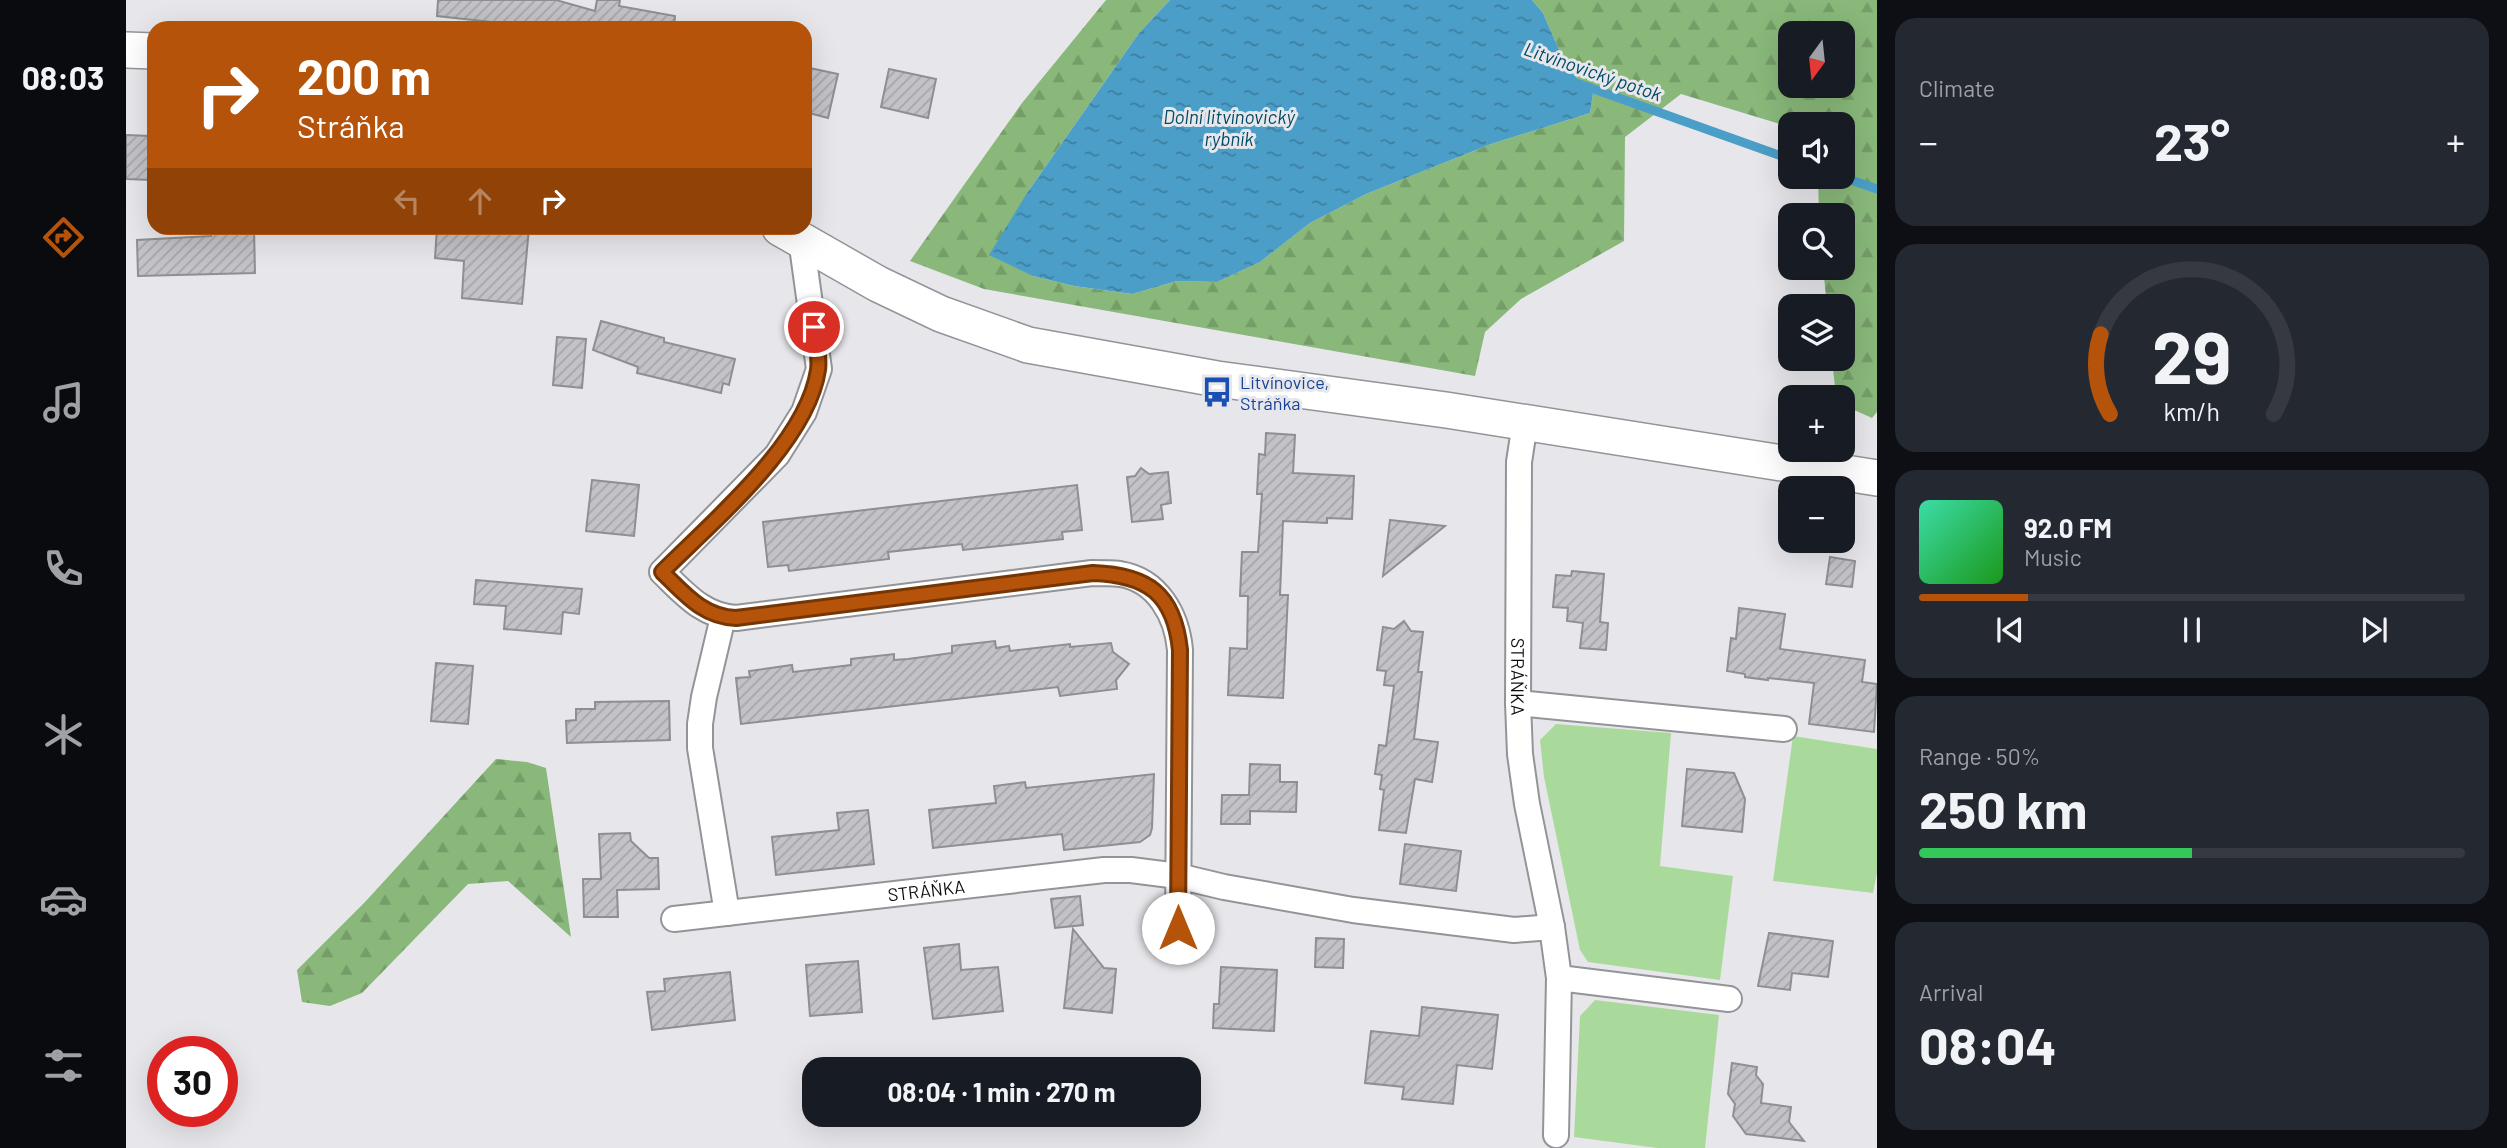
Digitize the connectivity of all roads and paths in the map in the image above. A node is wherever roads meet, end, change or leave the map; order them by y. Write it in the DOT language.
graph roads {
  1 [pos="126,50"];
  2 [pos="147,51"];
  3 [pos="790,235"];
  4 [pos="793,235"];
  5 [pos="1525,423"];
  6 [pos="1877,478"];
  7 [pos="723,617"];
  8 [pos="1518,703"];
  9 [pos="1784,729"];
  10 [pos="1178,876"];
  11 [pos="727,913"];
  12 [pos="674,919"];
  13 [pos="1552,927"];
  14 [pos="1178,928"];
  15 [pos="1559,978"];
  16 [pos="1729,999"];
  17 [pos="1556,1135"];
  1 -- 2 [label="street"];
  3 -- 7 [label="street"];
  4 -- 5 [label="street"];
  5 -- 6 [label="street"];
  5 -- 8 [label="street, STRÁŇKA"];
  7 -- 10 [label="street"];
  7 -- 11 [label="street"];
  8 -- 9 [label="street"];
  8 -- 13 [label="street, STRÁŇKA"];
  10 -- 11 [label="street, STRÁŇKA"];
  10 -- 13 [label="street, STRÁŇKA"];
  10 -- 14 [label="street"];
  11 -- 12 [label="street, STRÁŇKA"];
  13 -- 15 [label="street, STRÁŇKA"];
  15 -- 16 [label="street"];
  15 -- 17 [label="street, STRÁŇKA"];
}
